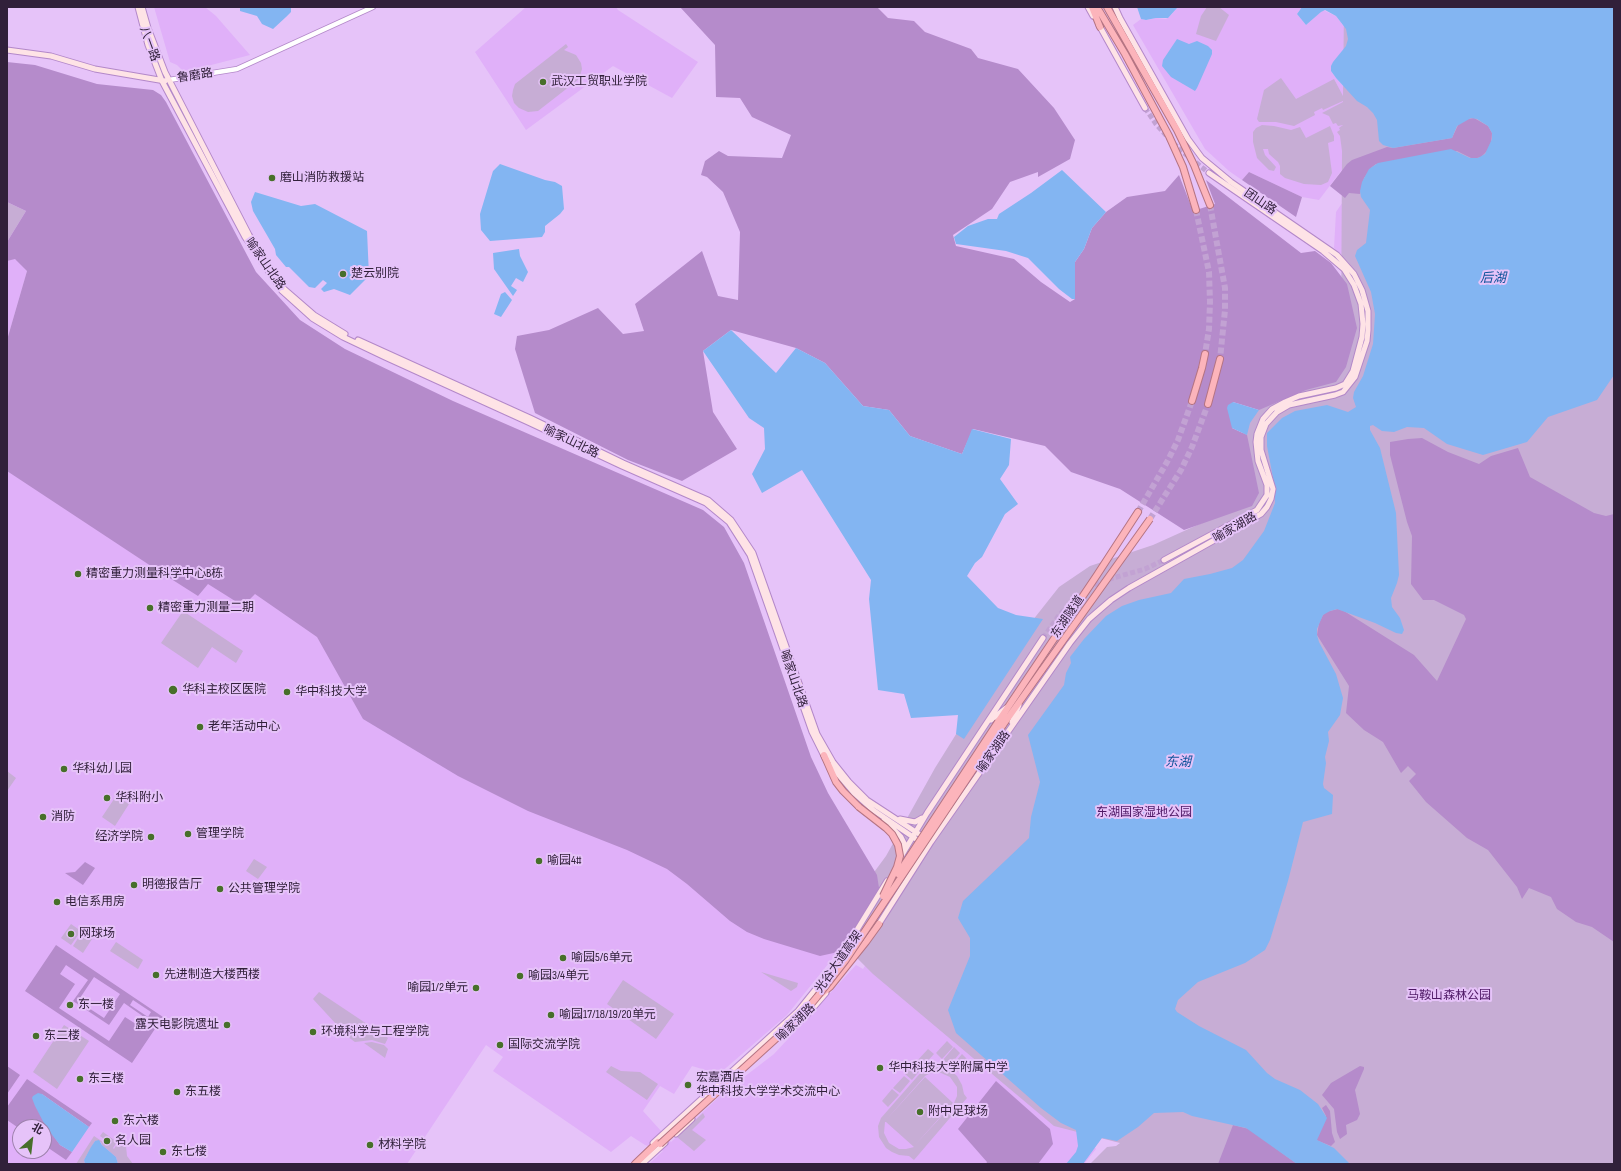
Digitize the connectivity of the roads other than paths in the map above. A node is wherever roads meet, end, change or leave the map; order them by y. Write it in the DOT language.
graph roads {
  1 [pos="138,7"];
  2 [pos="142,7"];
  3 [pos="374,7"];
  4 [pos="1088,7"];
  5 [pos="1092,7"];
  6 [pos="1097,7"];
  7 [pos="1115,7"];
  8 [pos="1108,8"];
  9 [pos="1100,27"];
  10 [pos="7,50"];
  11 [pos="169,80"];
  12 [pos="162,81"];
  13 [pos="1145,108"];
  14 [pos="1209,173"];
  15 [pos="1210,205"];
  16 [pos="1196,210"];
  17 [pos="1205,354"];
  18 [pos="1220,359"];
  19 [pos="1336,388"];
  20 [pos="1341,393"];
  21 [pos="1192,401"];
  22 [pos="1208,404"];
  23 [pos="1138,512"];
  24 [pos="1150,519"];
  25 [pos="1164,560"];
  26 [pos="1043,638"];
  27 [pos="1021,701"];
  28 [pos="1009,706"];
  29 [pos="987,723"];
  30 [pos="1001,724"];
  31 [pos="1009,730"];
  32 [pos="824,755"];
  33 [pos="874,808"];
  34 [pos="927,813"];
  35 [pos="914,834"];
  36 [pos="929,844"];
  37 [pos="901,856"];
  38 [pos="883,896"];
  39 [pos="879,924"];
  40 [pos="817,997"];
  41 [pos="631,1164"];
  42 [pos="635,1164"];
  43 [pos="639,1164"];
  44 [pos="642,1164"];
  1 -- 12 [label="main road, 八一路"];
  2 -- 11 [label="main road, 八一路"];
  3 -- 11 [label="street, 鲁磨路"];
  4 -- 9 [label="main road"];
  5 -- 9 [label="highway"];
  6 -- 16 [label="highway"];
  7 -- 20 [label="main road, 团山路"];
  8 -- 15 [label="highway"];
  9 -- 13 [label="main road"];
  10 -- 12 [label="main road, 鲁磨路"];
  11 -- 12 [label="main road, 鲁磨路"];
  11 -- 33 [label="main road, 喻家山北路"];
  12 -- 32 [label="main road, 喻家山北路"];
  14 -- 19 [label="main road, 团山路"];
  17 -- 21 [label="highway"];
  18 -- 22 [label="highway"];
  19 -- 25 [label="main road, 喻家湖路"];
  20 -- 31 [label="main road, 喻家湖路"];
  23 -- 28 [label="highway, 东湖隧道"];
  24 -- 27 [label="highway, 东湖隧道, bridge"];
  26 -- 29 [label="main road, 喻家湖路"];
  27 -- 30 [label="highway, 东湖隧道"];
  27 -- 31 [label="main road"];
  28 -- 29 [label="main road"];
  28 -- 30 [label="highway, 东湖隧道"];
  29 -- 34 [label="main road, 喻家湖路"];
  30 -- 38 [label="highway, 光谷大道高架, bridge"];
  30 -- 40 [label="highway, 光谷大道高架, bridge"];
  31 -- 36 [label="main road, 喻家湖路"];
  32 -- 33 [label="main road, 喻家山北路"];
  32 -- 38 [label="highway, bridge"];
  33 -- 34 [label="main road"];
  33 -- 35 [label="main road, 喻家山北路"];
  33 -- 37 [label="main road"];
  34 -- 35 [label="main road, 喻家湖路"];
  35 -- 36 [label="main road, 喻家山北路"];
  35 -- 37 [label="main road, 喻家湖路"];
  36 -- 39 [label="main road, 喻家湖路"];
  37 -- 41 [label="main road, 喻家湖路"];
  38 -- 42 [label="highway, 光谷大道高架, bridge"];
  39 -- 40 [label="highway, bridge"];
  39 -- 44 [label="main road, 喻家湖路, bridge"];
  40 -- 43 [label="highway, 光谷大道高架, bridge"];
}
